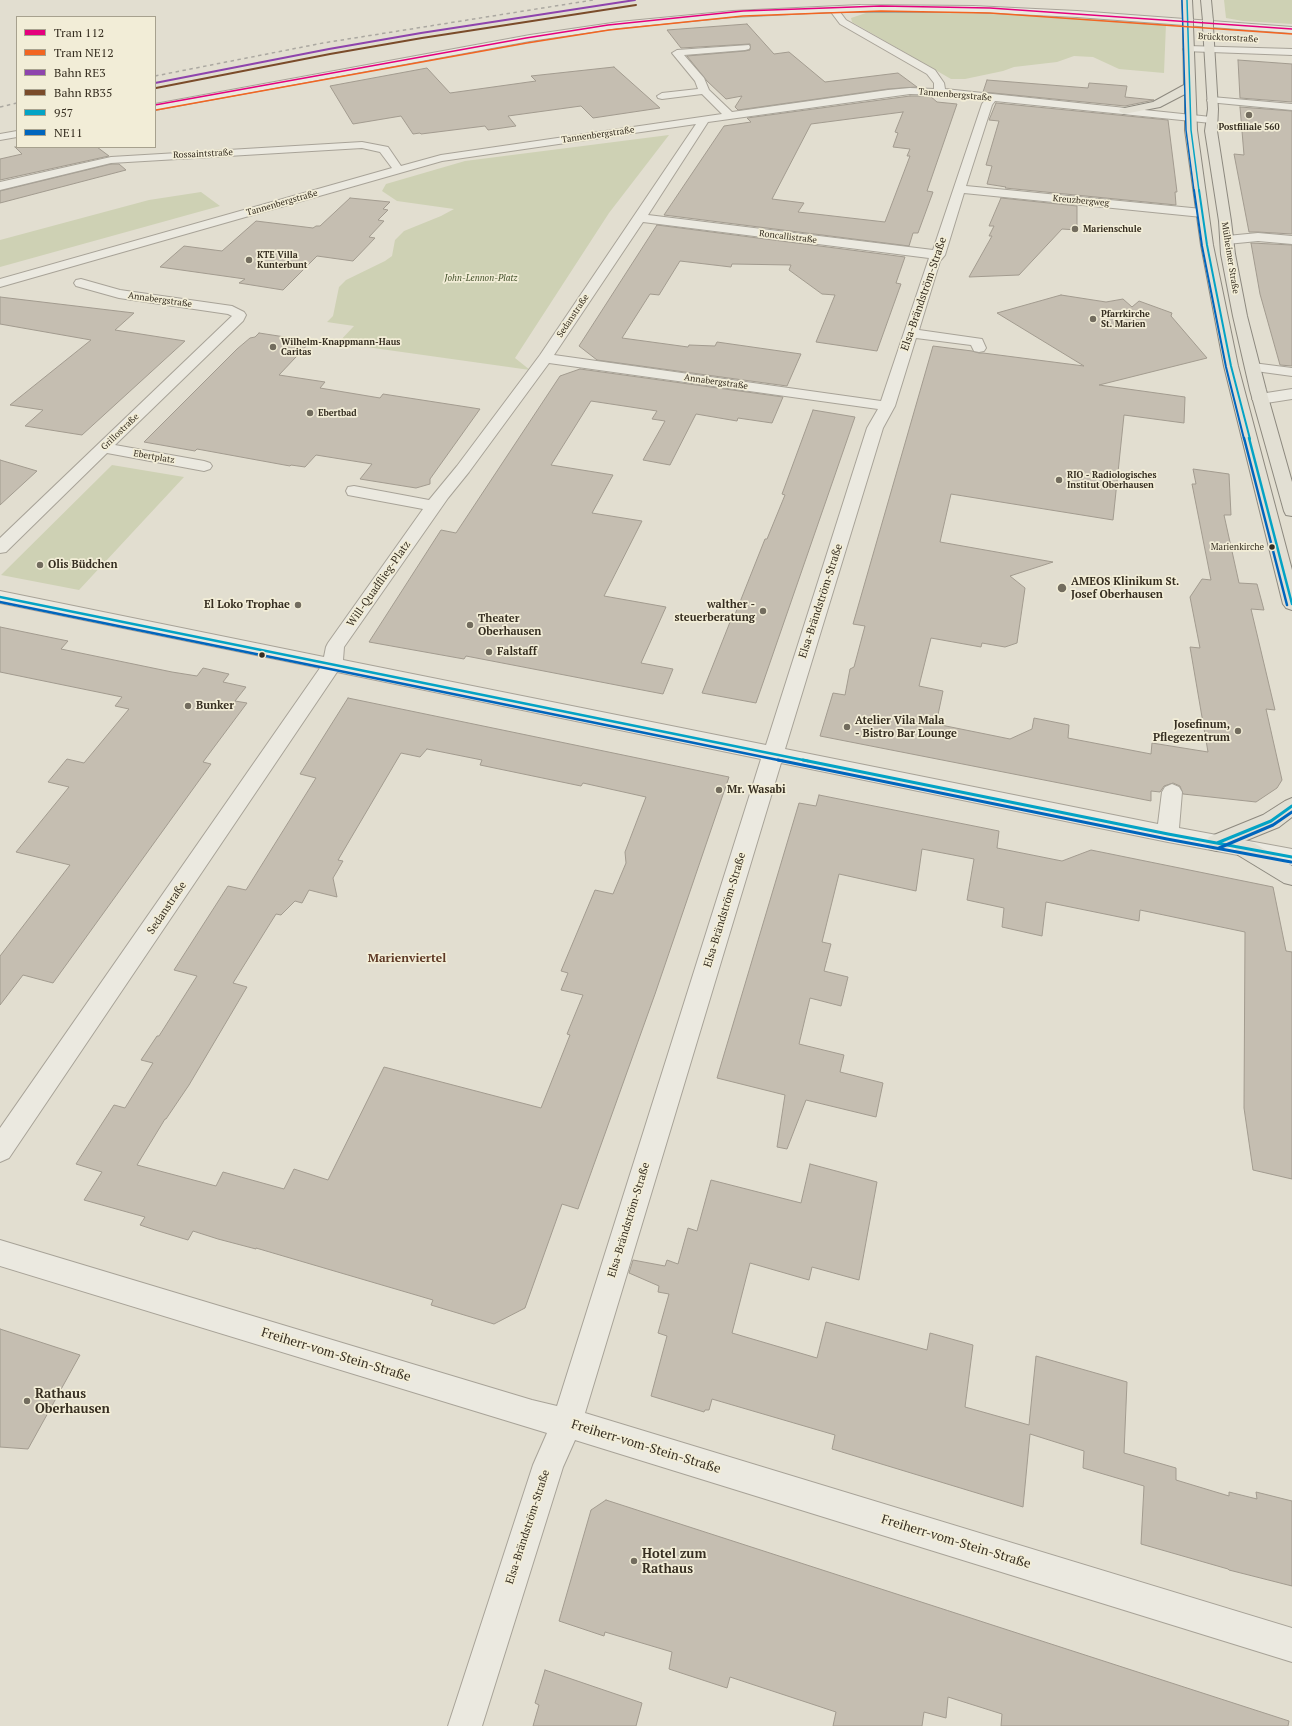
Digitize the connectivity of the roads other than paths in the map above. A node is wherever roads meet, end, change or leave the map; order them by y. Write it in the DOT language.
graph roads {
  1 [pos="1206,0"];
  2 [pos="1187,4"];
  3 [pos="1172,6"];
  4 [pos="833,9"];
  5 [pos="1292,30"];
  6 [pos="1200,31"];
  7 [pos="745,47"];
  8 [pos="1188,49"];
  9 [pos="1210,51"];
  10 [pos="1292,52"];
  11 [pos="1189,87"];
  12 [pos="704,91"];
  13 [pos="940,92"];
  14 [pos="662,96"];
  15 [pos="992,98"];
  16 [pos="1212,100"];
  17 [pos="156,107"];
  18 [pos="1292,107"];
  19 [pos="1124,111"];
  20 [pos="730,116"];
  21 [pos="1191,117"];
  22 [pos="704,120"];
  23 [pos="1211,120"];
  24 [pos="16,134"];
  25 [pos="0,138"];
  26 [pos="398,169"];
  27 [pos="0,186"];
  28 [pos="959,189"];
  29 [pos="1202,213"];
  30 [pos="638,218"];
  31 [pos="1226,240"];
  32 [pos="1292,240"];
  33 [pos="938,255"];
  34 [pos="0,283"];
  35 [pos="81,283"];
  36 [pos="239,315"];
  37 [pos="911,333"];
  38 [pos="979,348"];
  39 [pos="545,358"];
  40 [pos="1253,368"];
  41 [pos="1292,372"];
  42 [pos="1292,394"];
  43 [pos="1260,399"];
  44 [pos="887,406"];
  45 [pos="103,448"];
  46 [pos="204,466"];
  47 [pos="354,492"];
  48 [pos="433,506"];
  49 [pos="1292,511"];
  50 [pos="0,548"];
  51 [pos="0,597"];
  52 [pos="1292,604"];
  53 [pos="334,656"];
  54 [pos="773,754"];
  55 [pos="1172,792"];
  56 [pos="1292,806"];
  57 [pos="1168,834"];
  58 [pos="1217,843"];
  59 [pos="1246,849"];
  60 [pos="1292,857"];
  61 [pos="1292,877"];
  62 [pos="0,1150"];
  63 [pos="0,1253"];
  64 [pos="567,1423"];
  65 [pos="1292,1645"];
  66 [pos="465,1726"];
  1 -- 6 [label="main road, Mülheimer Straße"];
  2 -- 3 [label="street, Mülheimer Straße"];
  2 -- 6 [label="main road, Mülheimer Straße"];
  4 -- 5 [label="street"];
  4 -- 13 [label="street"];
  4 -- 17 [label="street"];
  6 -- 8 [label="main road, Mülheimer Straße"];
  6 -- 9 [label="main road, Mülheimer Straße"];
  7 -- 12 [label="street"];
  8 -- 9 [label="street, Brücktorstraße"];
  8 -- 11 [label="main road, Mülheimer Straße"];
  9 -- 10 [label="street, Brücktorstraße"];
  9 -- 16 [label="main road, Mülheimer Straße"];
  11 -- 16 [label="main road"];
  11 -- 19 [label="main road"];
  11 -- 21 [label="main road, Mülheimer Straße"];
  12 -- 14 [label="street"];
  12 -- 20 [label="street"];
  13 -- 15 [label="street, Tannenbergstraße"];
  13 -- 20 [label="street, Tannenbergstraße"];
  15 -- 19 [label="street, Tannenbergstraße"];
  15 -- 28 [label="street, Elsa-Brändström-Straße"];
  16 -- 18 [label="street"];
  16 -- 23 [label="main road, Mülheimer Straße"];
  19 -- 21 [label="street, Tannenbergstraße"];
  20 -- 22 [label="street, Tannenbergstraße"];
  21 -- 23 [label="street, Tannenbergstraße"];
  21 -- 29 [label="main road, Mülheimer Straße"];
  22 -- 26 [label="street, Tannenbergstraße"];
  22 -- 30 [label="street, Sedanstraße"];
  23 -- 31 [label="main road, Mülheimer Straße"];
  24 -- 25 [label="street"];
  26 -- 27 [label="street, Rossaintstraße"];
  26 -- 34 [label="street, Tannenbergstraße"];
  28 -- 29 [label="street, Kreuzbergweg"];
  28 -- 33 [label="street, Elsa-Brändström-Straße"];
  29 -- 52 [label="main road, Mülheimer Straße"];
  30 -- 33 [label="street, Roncallistraße"];
  30 -- 39 [label="street, Sedanstraße"];
  31 -- 32 [label="street"];
  31 -- 40 [label="main road, Mülheimer Straße"];
  33 -- 37 [label="street, Elsa-Brändström-Straße"];
  35 -- 36 [label="street, Annabergstraße"];
  36 -- 45 [label="street, Grillostraße"];
  37 -- 38 [label="street"];
  37 -- 44 [label="street, Elsa-Brändström-Straße"];
  39 -- 44 [label="street, Annabergstraße"];
  39 -- 48 [label="street, Sedanstraße"];
  40 -- 41 [label="street"];
  40 -- 43 [label="main road, Mülheimer Straße"];
  42 -- 43 [label="street"];
  43 -- 49 [label="main road, Mülheimer Straße"];
  44 -- 54 [label="street, Elsa-Brändström-Straße"];
  45 -- 46 [label="street, Ebertplatz"];
  45 -- 50 [label="street, Grillostraße"];
  47 -- 48 [label="street"];
  48 -- 53 [label="street, Will-Quadflieg-Platz"];
  51 -- 53 [label="street"];
  53 -- 54 [label="street"];
  53 -- 62 [label="street, Sedanstraße"];
  54 -- 57 [label="street"];
  54 -- 64 [label="street, Elsa-Brändström-Straße"];
  55 -- 57 [label="street"];
  56 -- 58 [label="main road"];
  57 -- 58 [label="street"];
  58 -- 59 [label="street"];
  59 -- 60 [label="street"];
  59 -- 61 [label="main road"];
  63 -- 64 [label="street, Freiherr-vom-Stein-Straße"];
  64 -- 65 [label="street, Freiherr-vom-Stein-Straße"];
  64 -- 66 [label="street, Elsa-Brändström-Straße"];
}
